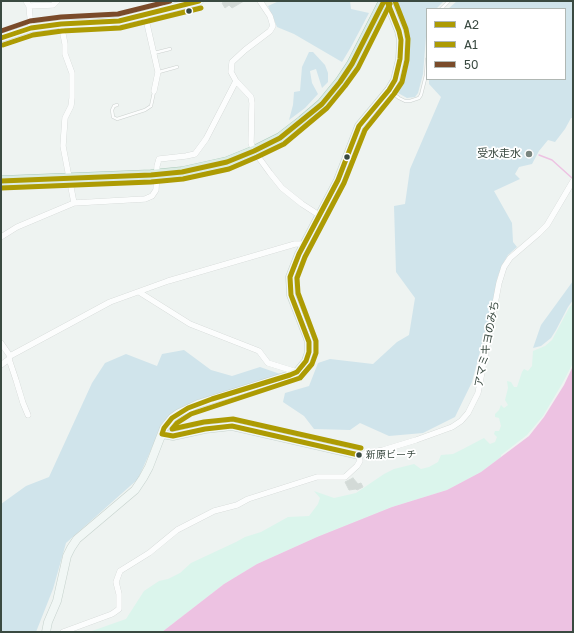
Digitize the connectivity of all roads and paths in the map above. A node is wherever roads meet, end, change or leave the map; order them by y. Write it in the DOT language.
graph roads {
  1 [pos="57,1"];
  2 [pos="161,1"];
  3 [pos="200,1"];
  4 [pos="260,1"];
  5 [pos="384,1"];
  6 [pos="387,1"];
  7 [pos="27,3"];
  8 [pos="162,10"];
  9 [pos="145,15"];
  10 [pos="61,24"];
  11 [pos="31,28"];
  12 [pos="1,38"];
  13 [pos="170,50"];
  14 [pos="154,53"];
  15 [pos="177,67"];
  16 [pos="158,72"];
  17 [pos="426,76"];
  18 [pos="236,81"];
  19 [pos="389,90"];
  20 [pos="154,91"];
  21 [pos="117,105"];
  22 [pos="254,151"];
  23 [pos="157,174"];
  24 [pos="70,179"];
  25 [pos="1,181"];
  26 [pos="573,181"];
  27 [pos="74,203"];
  28 [pos="319,215"];
  29 [pos="1,237"];
  30 [pos="304,244"];
  31 [pos="139,292"];
  32 [pos="1,343"];
  33 [pos="9,358"];
  34 [pos="1,365"];
  35 [pos="297,372"];
  36 [pos="28,415"];
  37 [pos="162,434"];
  38 [pos="359,455"];
  39 [pos="46,632"];
  40 [pos="63,632"];
  1 -- 7 [label="street"];
  2 -- 8 [label="street"];
  3 -- 8 [label="street"];
  4 -- 18 [label="street"];
  5 -- 22 [label="highway"];
  6 -- 19 [label="street"];
  7 -- 11 [label="street"];
  8 -- 9 [label="street"];
  9 -- 10 [label="street"];
  9 -- 14 [label="street"];
  10 -- 11 [label="street"];
  10 -- 24 [label="street"];
  11 -- 12 [label="street"];
  13 -- 14 [label="lane"];
  14 -- 16 [label="street"];
  15 -- 16 [label="lane"];
  16 -- 20 [label="street"];
  17 -- 19 [label="lane"];
  18 -- 22 [label="street"];
  18 -- 23 [label="street"];
  19 -- 28 [label="street"];
  20 -- 21 [label="lane"];
  22 -- 23 [label="highway"];
  22 -- 28 [label="street"];
  23 -- 24 [label="highway"];
  23 -- 27 [label="street"];
  24 -- 25 [label="highway"];
  24 -- 27 [label="street"];
  26 -- 38 [label="street, アマミキヨのみち"];
  27 -- 29 [label="street"];
  28 -- 30 [label="street"];
  30 -- 31 [label="street"];
  30 -- 35 [label="street"];
  31 -- 33 [label="street"];
  31 -- 35 [label="street"];
  32 -- 33 [label="street"];
  33 -- 34 [label="street"];
  33 -- 36 [label="street"];
  35 -- 37 [label="street"];
  37 -- 38 [label="street"];
  37 -- 39 [label="street"];
  38 -- 40 [label="street"];
}
